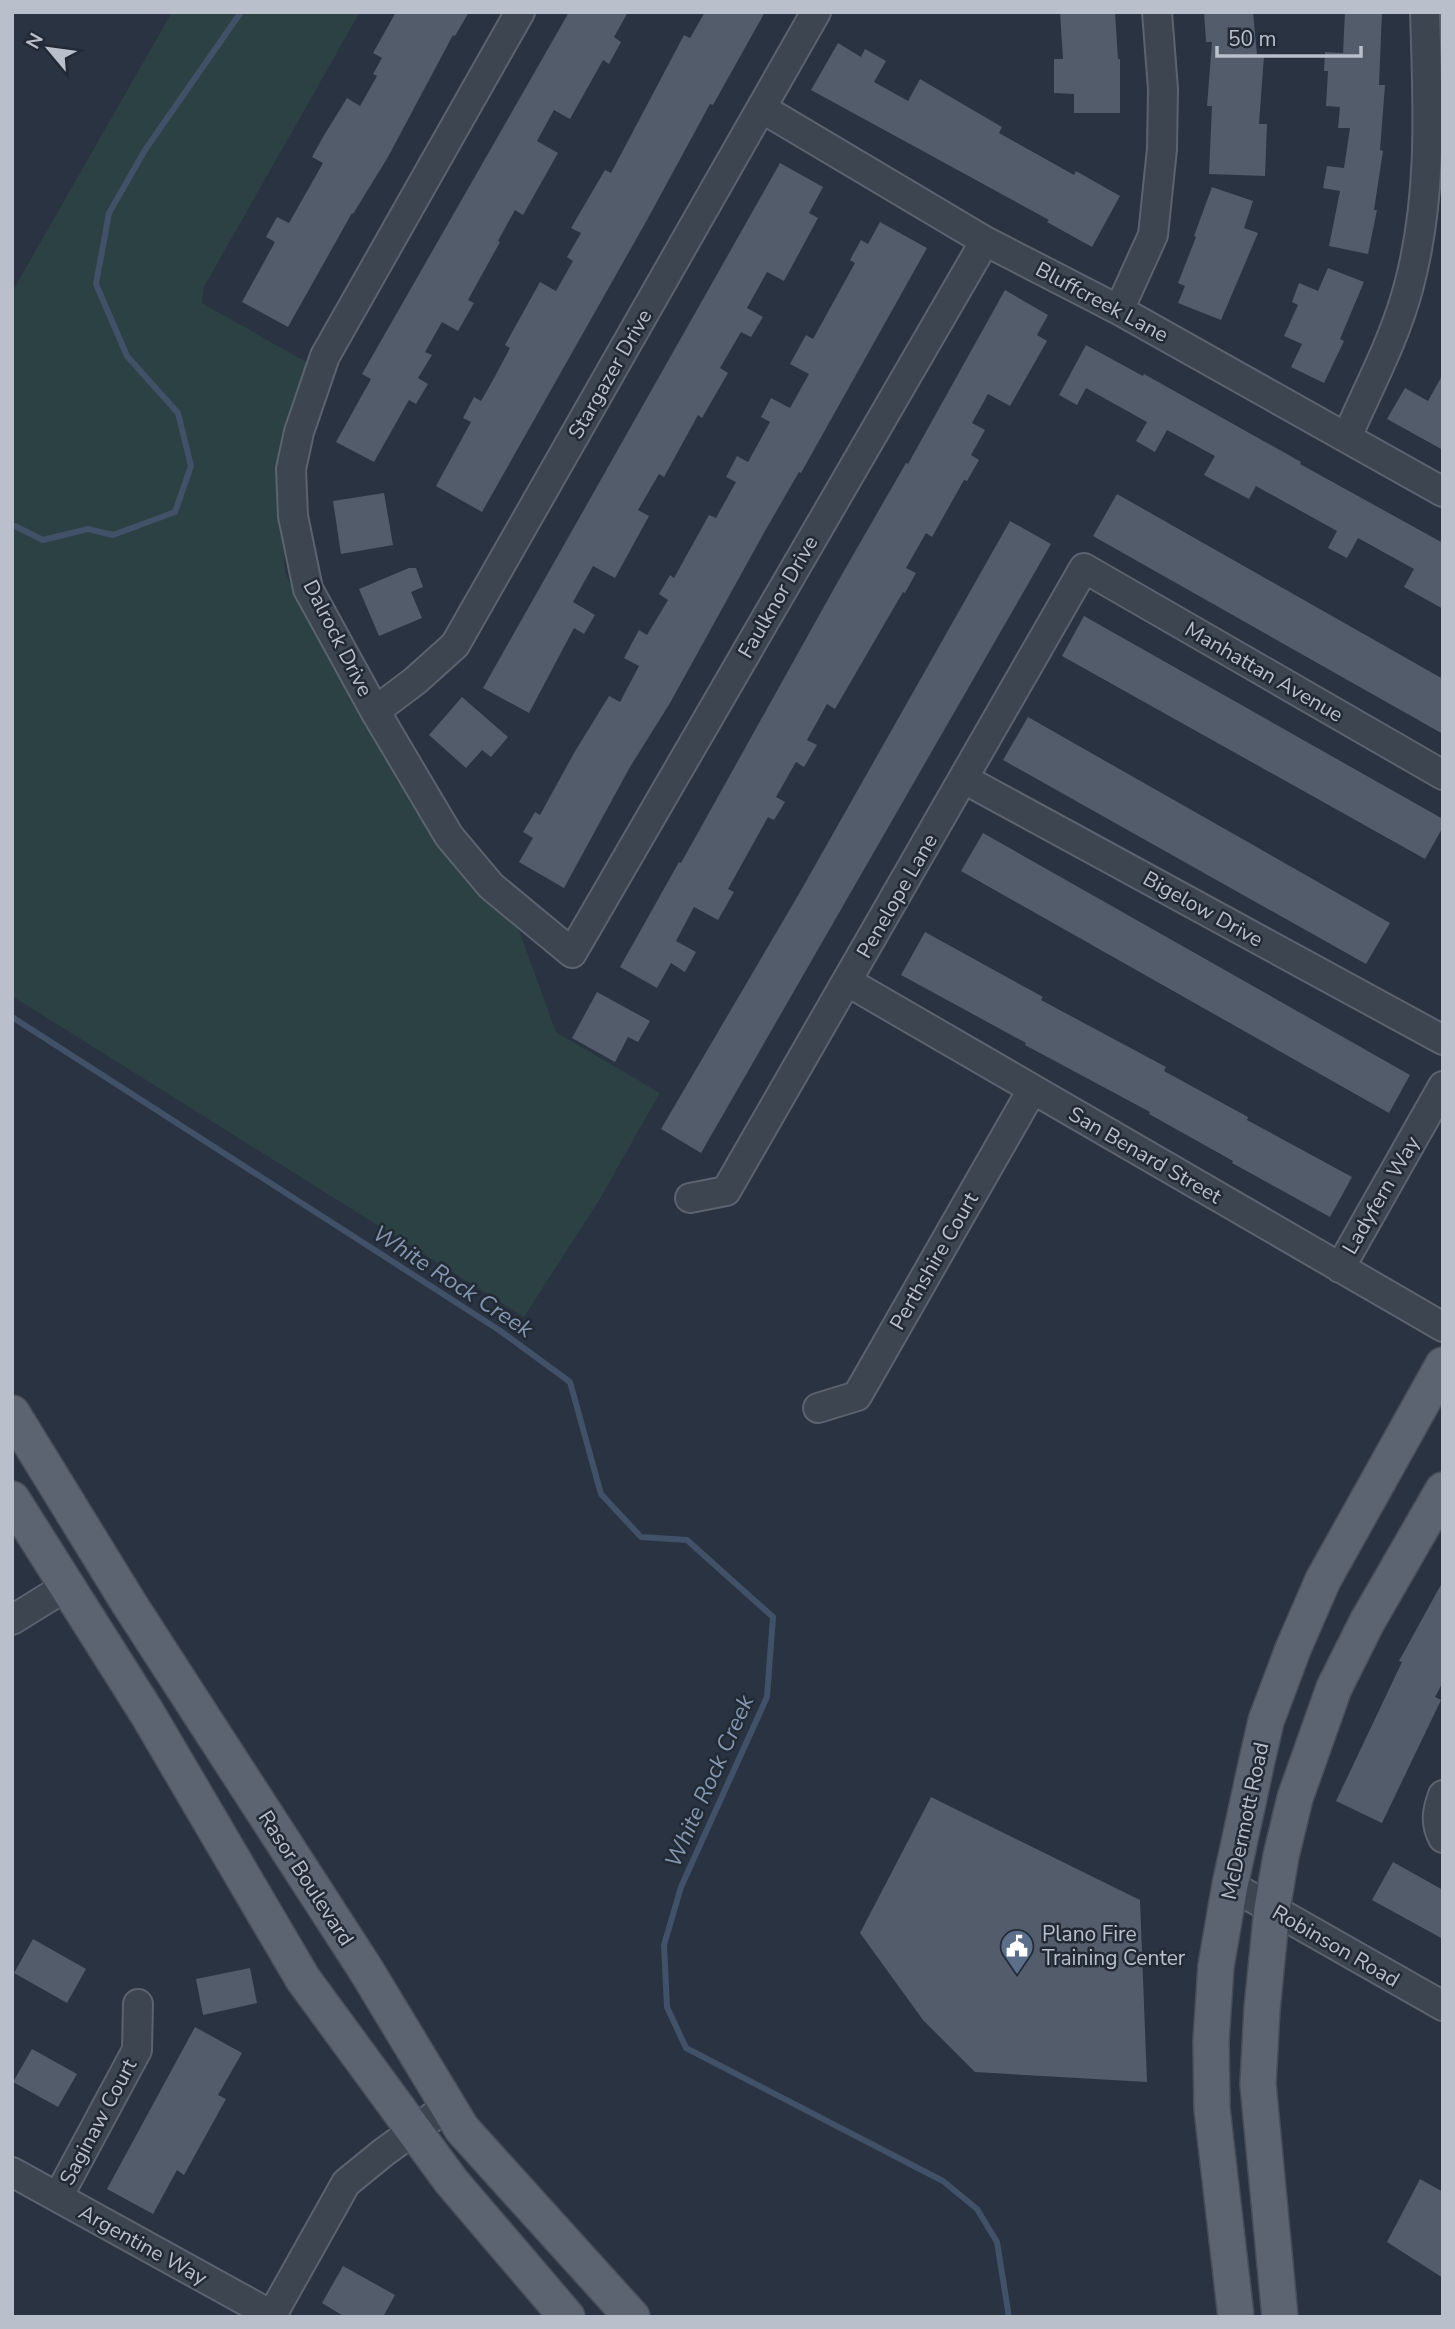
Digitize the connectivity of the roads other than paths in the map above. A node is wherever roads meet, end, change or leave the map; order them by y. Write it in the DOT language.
graph roads {
  1 [pos="520,12"];
  2 [pos="817,12"];
  3 [pos="1157,12"];
  4 [pos="1425,12"];
  5 [pos="763,110"];
  6 [pos="985,241"];
  7 [pos="1119,310"];
  8 [pos="1347,437"];
  9 [pos="1443,492"];
  10 [pos="1084,568"];
  11 [pos="375,711"];
  12 [pos="1443,775"];
  13 [pos="964,779"];
  14 [pos="572,953"];
  15 [pos="848,982"];
  16 [pos="1443,1040"];
  17 [pos="1443,1086"];
  18 [pos="1032,1090"];
  19 [pos="690,1198"];
  20 [pos="1340,1268"];
  21 [pos="1443,1327"];
  22 [pos="1443,1365"];
  23 [pos="818,1408"];
  24 [pos="12,1413"];
  25 [pos="1443,1490"];
  26 [pos="12,1499"];
  27 [pos="67,1586"];
  28 [pos="12,1620"];
  29 [pos="1443,1795"];
  30 [pos="1440,1833"];
  31 [pos="1230,1885"];
  32 [pos="1272,1909"];
  33 [pos="138,2004"];
  34 [pos="1443,2007"];
  35 [pos="448,2106"];
  36 [pos="415,2132"];
  37 [pos="12,2172"];
  38 [pos="58,2197"];
  39 [pos="273,2316"];
  40 [pos="567,2317"];
  41 [pos="632,2317"];
  42 [pos="1236,2317"];
  43 [pos="1280,2317"];
  1 -- 11 [label="street, Dalrock Drive"];
  2 -- 5 [label="street, Stargazer Drive"];
  3 -- 7 [label="street"];
  4 -- 8 [label="street"];
  5 -- 6 [label="street, Bluffcreek Lane"];
  5 -- 11 [label="street, Stargazer Drive"];
  6 -- 7 [label="street, Bluffcreek Lane"];
  6 -- 14 [label="street, Faulknor Drive"];
  7 -- 8 [label="street, Bluffcreek Lane"];
  8 -- 9 [label="street, Bluffcreek Lane"];
  10 -- 12 [label="street, Manhattan Avenue"];
  10 -- 13 [label="street, Penelope Lane"];
  11 -- 14 [label="street, Dalrock Drive"];
  13 -- 15 [label="street, Penelope Lane"];
  13 -- 16 [label="street, Bigelow Drive"];
  15 -- 18 [label="street, San Benard Street"];
  15 -- 19 [label="street, Penelope Lane"];
  17 -- 20 [label="street, Ladyfern Way"];
  18 -- 20 [label="street, San Benard Street"];
  18 -- 23 [label="street, Perthshire Court"];
  20 -- 21 [label="street, San Benard Street"];
  22 -- 31 [label="main road, McDermott Road"];
  24 -- 35 [label="main road, Rasor Boulevard"];
  25 -- 32 [label="main road, McDermott Road"];
  26 -- 27 [label="main road"];
  27 -- 28 [label="street"];
  27 -- 36 [label="main road"];
  29 -- 30 [label="street"];
  31 -- 32 [label="street, Robinson Road"];
  31 -- 42 [label="main road, McDermott Road"];
  32 -- 34 [label="street, Robinson Road"];
  32 -- 43 [label="main road, McDermott Road"];
  33 -- 38 [label="street, Saginaw Court"];
  35 -- 36 [label="street"];
  35 -- 41 [label="main road, Rasor Boulevard"];
  36 -- 39 [label="street"];
  36 -- 40 [label="main road"];
  37 -- 38 [label="street, Argentine Way"];
  38 -- 39 [label="street, Argentine Way"];
}
